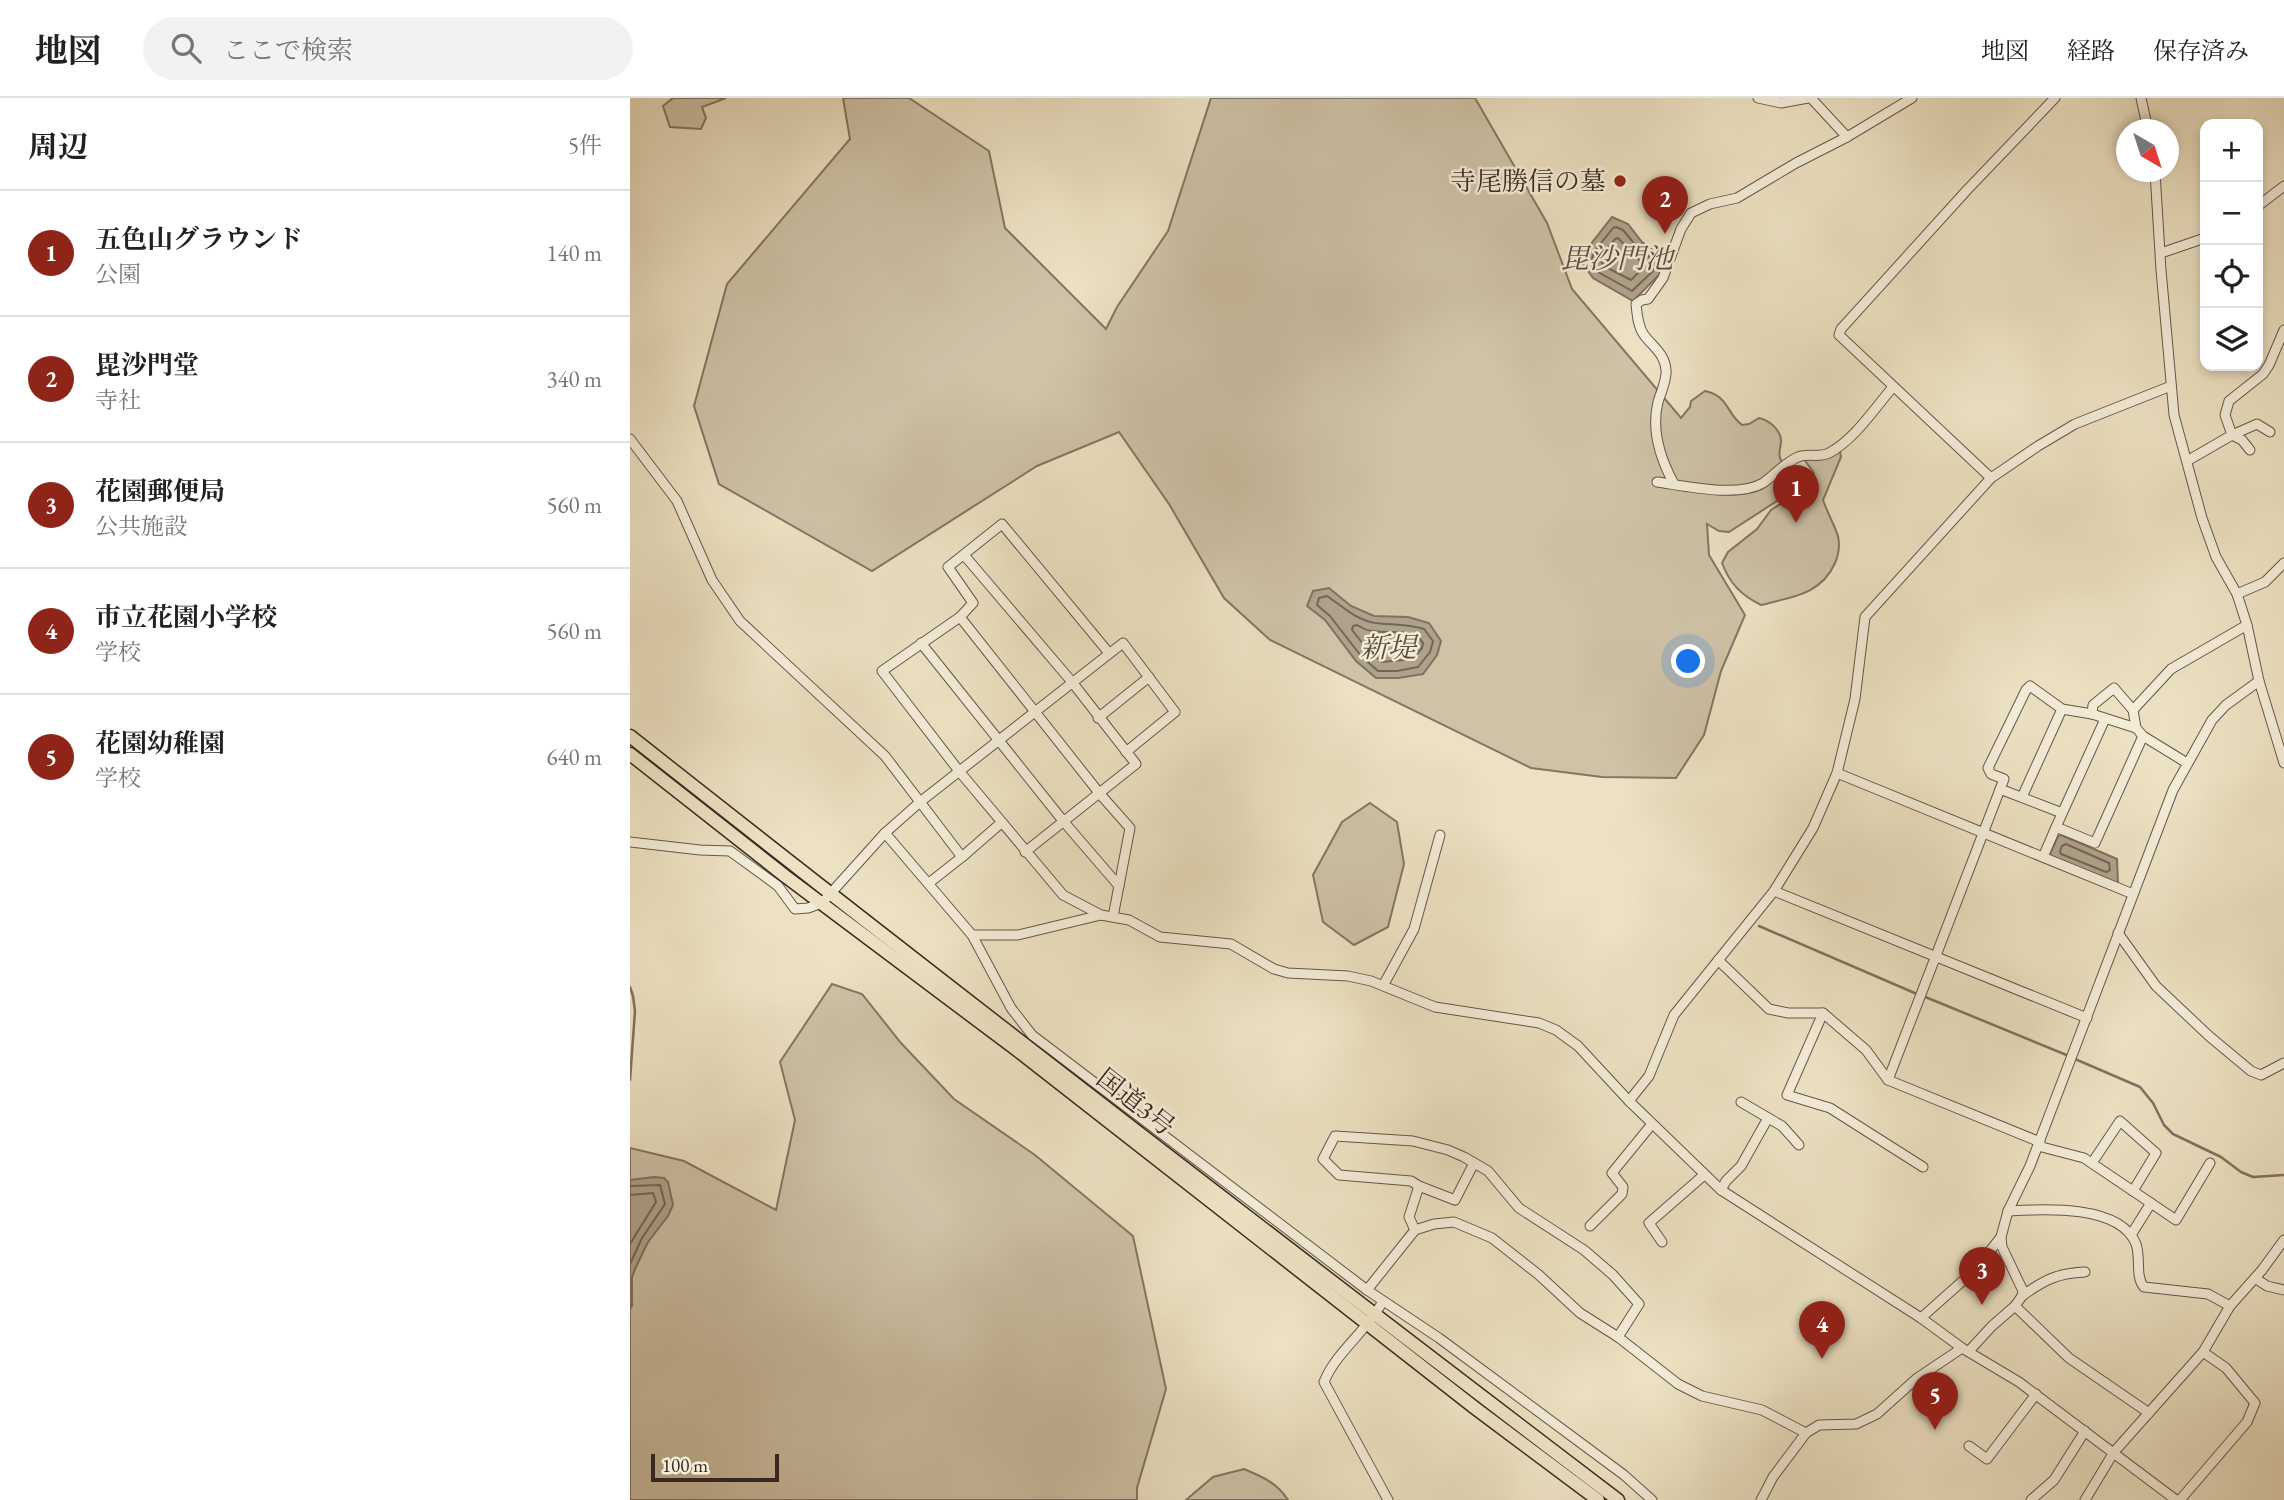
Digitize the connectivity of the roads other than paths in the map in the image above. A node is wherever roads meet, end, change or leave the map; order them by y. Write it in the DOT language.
graph roads {
  1 [pos="1758,98"];
  2 [pos="1810,98"];
  3 [pos="1912,98"];
  4 [pos="2055,98"];
  5 [pos="2141,98"];
  6 [pos="2146,119"];
  7 [pos="1847,137"];
  8 [pos="2156,182"];
  9 [pos="2284,186"];
  10 [pos="2263,202"];
  11 [pos="2200,240"];
  12 [pos="2161,253"];
  13 [pos="2284,330"];
  14 [pos="2171,386"];
  15 [pos="1893,387"];
  16 [pos="2270,432"];
  17 [pos="2232,435"];
  18 [pos="630,439"];
  19 [pos="2250,450"];
  20 [pos="2186,461"];
  21 [pos="1992,478"];
  22 [pos="1657,482"];
  23 [pos="1674,484"];
  24 [pos="964,555"];
  25 [pos="2284,563"];
  26 [pos="2237,594"];
  27 [pos="960,617"];
  28 [pos="2247,625"];
  29 [pos="921,643"];
  30 [pos="1109,653"];
  31 [pos="1149,677"];
  32 [pos="2259,681"];
  33 [pos="1072,682"];
  34 [pos="2062,709"];
  35 [pos="2133,710"];
  36 [pos="1036,711"];
  37 [pos="2092,714"];
  38 [pos="1098,718"];
  39 [pos="2105,719"];
  40 [pos="2136,728"];
  41 [pos="630,736"];
  42 [pos="2143,736"];
  43 [pos="1000,740"];
  44 [pos="1126,752"];
  45 [pos="630,754"];
  46 [pos="2187,763"];
  47 [pos="2284,763"];
  48 [pos="959,771"];
  49 [pos="1837,773"];
  50 [pos="2000,789"];
  51 [pos="1100,794"];
  52 [pos="2022,797"];
  53 [pos="920,802"];
  54 [pos="2062,813"];
  55 [pos="1064,822"];
  56 [pos="1002,823"];
  57 [pos="2056,827"];
  58 [pos="885,833"];
  59 [pos="1984,833"];
  60 [pos="1440,835"];
  61 [pos="630,842"];
  62 [pos="1026,852"];
  63 [pos="962,857"];
  64 [pos="2043,857"];
  65 [pos="929,883"];
  66 [pos="1119,886"];
  67 [pos="1774,891"];
  68 [pos="2133,894"];
  69 [pos="826,899"];
  70 [pos="1101,915"];
  71 [pos="1113,917"];
  72 [pos="2118,933"];
  73 [pos="972,935"];
  74 [pos="1934,956"];
  75 [pos="1718,960"];
  76 [pos="1384,984"];
  77 [pos="1823,1013"];
  78 [pos="2087,1018"];
  79 [pos="2284,1063"];
  80 [pos="1888,1080"];
  81 [pos="1629,1101"];
  82 [pos="1741,1102"];
  83 [pos="1769,1118"];
  84 [pos="1652,1124"];
  85 [pos="2039,1144"];
  86 [pos="1799,1145"];
  87 [pos="1474,1163"];
  88 [pos="2092,1163"];
  89 [pos="2210,1163"];
  90 [pos="1923,1167"];
  91 [pos="1704,1175"];
  92 [pos="1419,1186"];
  93 [pos="1721,1190"];
  94 [pos="2133,1191"];
  95 [pos="2151,1203"];
  96 [pos="2008,1211"];
  97 [pos="1590,1226"];
  98 [pos="1415,1230"];
  99 [pos="2131,1235"];
  100 [pos="2001,1237"];
  101 [pos="2284,1240"];
  102 [pos="1662,1242"];
  103 [pos="2085,1272"];
  104 [pos="2255,1278"];
  105 [pos="1367,1290"];
  106 [pos="2284,1290"];
  107 [pos="2022,1296"];
  108 [pos="1383,1301"];
  109 [pos="2015,1306"];
  110 [pos="2230,1306"];
  111 [pos="1922,1318"];
  112 [pos="1372,1320"];
  113 [pos="1618,1336"];
  114 [pos="1966,1350"];
  115 [pos="2203,1352"];
  116 [pos="2035,1394"];
  117 [pos="2149,1413"];
  118 [pos="2085,1432"];
  119 [pos="1806,1433"];
  120 [pos="1969,1446"];
  121 [pos="2114,1452"];
  122 [pos="1388,1500"];
  123 [pos="1598,1500"];
  124 [pos="1618,1500"];
  125 [pos="1651,1500"];
  126 [pos="1760,1500"];
  127 [pos="2031,1500"];
  128 [pos="2085,1500"];
  129 [pos="2178,1500"];
  1 -- 2 [label="street"];
  2 -- 7 [label="street"];
  3 -- 7 [label="street"];
  4 -- 15 [label="street"];
  5 -- 6 [label="street"];
  7 -- 23 [label="street"];
  8 -- 12 [label="street"];
  9 -- 10 [label="street"];
  11 -- 12 [label="street"];
  12 -- 14 [label="street"];
  13 -- 17 [label="street"];
  14 -- 20 [label="street"];
  14 -- 21 [label="street"];
  15 -- 21 [label="street"];
  15 -- 23 [label="street"];
  16 -- 17 [label="street"];
  17 -- 19 [label="street"];
  17 -- 20 [label="street"];
  18 -- 53 [label="street"];
  20 -- 26 [label="street"];
  21 -- 49 [label="street"];
  22 -- 23 [label="street"];
  24 -- 27 [label="street"];
  24 -- 30 [label="street"];
  24 -- 33 [label="street"];
  25 -- 26 [label="street"];
  26 -- 28 [label="street"];
  27 -- 29 [label="street"];
  27 -- 36 [label="street"];
  28 -- 32 [label="street"];
  28 -- 35 [label="street"];
  29 -- 43 [label="street"];
  29 -- 48 [label="street"];
  30 -- 31 [label="street"];
  30 -- 33 [label="street"];
  31 -- 38 [label="street"];
  31 -- 44 [label="street"];
  32 -- 46 [label="street"];
  32 -- 47 [label="street"];
  33 -- 36 [label="street"];
  33 -- 38 [label="street"];
  34 -- 37 [label="street"];
  34 -- 50 [label="street"];
  34 -- 52 [label="street"];
  35 -- 37 [label="street"];
  35 -- 40 [label="street"];
  36 -- 43 [label="street"];
  36 -- 51 [label="street"];
  37 -- 39 [label="street"];
  38 -- 44 [label="street"];
  39 -- 40 [label="street"];
  39 -- 54 [label="street"];
  40 -- 42 [label="street"];
  41 -- 69 [label="highway, 国道3号"];
  42 -- 46 [label="street"];
  42 -- 57 [label="street"];
  43 -- 48 [label="street"];
  43 -- 55 [label="street"];
  44 -- 51 [label="street"];
  45 -- 69 [label="highway, 国道3号"];
  46 -- 68 [label="street"];
  48 -- 53 [label="street"];
  48 -- 56 [label="street"];
  49 -- 59 [label="street"];
  49 -- 67 [label="street"];
  50 -- 52 [label="street"];
  50 -- 59 [label="street"];
  51 -- 55 [label="street"];
  51 -- 66 [label="street"];
  52 -- 54 [label="street"];
  53 -- 58 [label="street"];
  53 -- 63 [label="street"];
  54 -- 57 [label="street"];
  55 -- 62 [label="street"];
  55 -- 66 [label="street"];
  56 -- 62 [label="street"];
  56 -- 63 [label="street"];
  57 -- 64 [label="street"];
  58 -- 65 [label="street"];
  58 -- 69 [label="street"];
  59 -- 64 [label="street"];
  59 -- 74 [label="street"];
  60 -- 76 [label="street"];
  61 -- 69 [label="street"];
  62 -- 70 [label="street"];
  63 -- 65 [label="street"];
  64 -- 68 [label="street"];
  65 -- 73 [label="street"];
  66 -- 71 [label="street"];
  67 -- 74 [label="street"];
  67 -- 75 [label="street"];
  68 -- 72 [label="street"];
  69 -- 112 [label="highway, 国道3号"];
  70 -- 71 [label="street"];
  70 -- 73 [label="street"];
  71 -- 76 [label="street"];
  72 -- 78 [label="street"];
  72 -- 79 [label="street"];
  73 -- 105 [label="street"];
  74 -- 78 [label="street"];
  74 -- 80 [label="street"];
  75 -- 77 [label="street"];
  75 -- 81 [label="street"];
  76 -- 81 [label="street"];
  77 -- 80 [label="street"];
  77 -- 90 [label="street"];
  78 -- 85 [label="street"];
  80 -- 85 [label="street"];
  81 -- 84 [label="street"];
  82 -- 83 [label="street"];
  83 -- 86 [label="street"];
  83 -- 93 [label="street"];
  84 -- 91 [label="street"];
  84 -- 97 [label="street"];
  85 -- 88 [label="street"];
  85 -- 96 [label="street"];
  87 -- 92 [label="street"];
  87 -- 92 [label="street"];
  87 -- 113 [label="street"];
  88 -- 94 [label="street"];
  88 -- 94 [label="street"];
  89 -- 95 [label="street"];
  91 -- 93 [label="street"];
  91 -- 102 [label="street"];
  92 -- 98 [label="street"];
  93 -- 111 [label="street"];
  94 -- 95 [label="street"];
  95 -- 99 [label="street"];
  96 -- 99 [label="street"];
  96 -- 100 [label="street"];
  98 -- 105 [label="street"];
  98 -- 113 [label="street"];
  99 -- 110 [label="street"];
  100 -- 107 [label="street"];
  100 -- 111 [label="street"];
  101 -- 104 [label="street"];
  103 -- 107 [label="street"];
  104 -- 106 [label="street"];
  104 -- 110 [label="street"];
  105 -- 108 [label="street"];
  107 -- 109 [label="street"];
  108 -- 112 [label="street"];
  108 -- 125 [label="street"];
  109 -- 114 [label="street"];
  109 -- 117 [label="street"];
  110 -- 115 [label="street"];
  111 -- 114 [label="street"];
  112 -- 122 [label="street"];
  112 -- 123 [label="highway, 国道3号"];
  112 -- 124 [label="highway, 国道3号"];
  113 -- 119 [label="street"];
  114 -- 116 [label="street"];
  114 -- 119 [label="street"];
  115 -- 117 [label="street"];
  115 -- 129 [label="street"];
  116 -- 118 [label="street"];
  116 -- 120 [label="street"];
  117 -- 121 [label="street"];
  118 -- 121 [label="street"];
  118 -- 127 [label="street"];
  119 -- 126 [label="street"];
  121 -- 128 [label="street"];
  121 -- 129 [label="street"];
}
